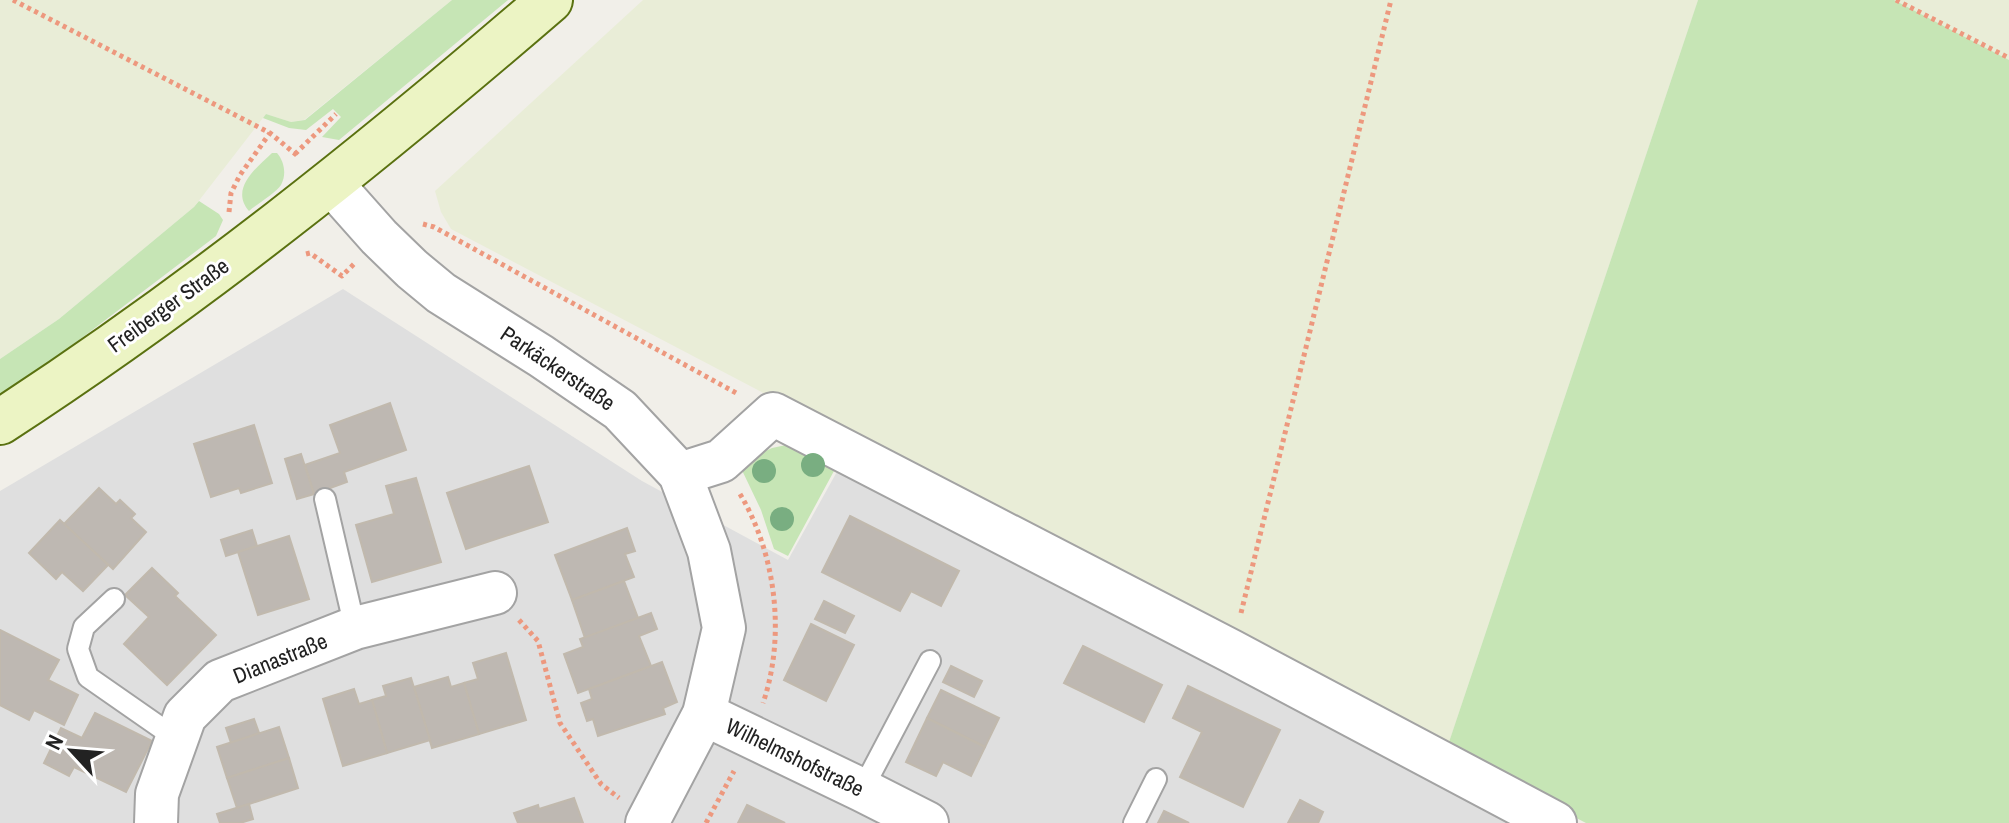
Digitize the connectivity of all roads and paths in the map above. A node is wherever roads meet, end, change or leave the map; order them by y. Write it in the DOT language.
graph roads {
  1 [pos="13,0"];
  2 [pos="550,0"];
  3 [pos="1391,0"];
  4 [pos="1896,0"];
  5 [pos="2009,58"];
  6 [pos="336,114"];
  7 [pos="270,133"];
  8 [pos="295,154"];
  9 [pos="331,183"];
  10 [pos="434,227"];
  11 [pos="773,414"];
  12 [pos="0,422"];
  13 [pos="680,474"];
  14 [pos="325,499"];
  15 [pos="495,593"];
  16 [pos="114,599"];
  17 [pos="355,628"];
  18 [pos="1231,651"];
  19 [pos="930,661"];
  20 [pos="704,714"];
  21 [pos="177,739"];
  22 [pos="1156,779"];
  23 [pos="862,790"];
  24 [pos="649,820"];
  25 [pos="156,823"];
  26 [pos="927,823"];
  27 [pos="1134,823"];
  28 [pos="1555,823"];
  1 -- 7 [label="path"];
  2 -- 9 [label="main road, Freiberger Straße"];
  3 -- 18 [label="path"];
  4 -- 5 [label="path"];
  6 -- 8 [label="path"];
  9 -- 12 [label="main road, Freiberger Straße"];
  9 -- 13 [label="street, Parkäckerstraße"];
  10 -- 11 [label="path"];
  11 -- 13 [label="street"];
  11 -- 18 [label="street"];
  13 -- 20 [label="street, Parkäckerstraße"];
  14 -- 17 [label="lane"];
  15 -- 17 [label="street, Dianastraße"];
  15 -- 24 [label="path"];
  16 -- 21 [label="lane"];
  17 -- 21 [label="street, Dianastraße"];
  18 -- 28 [label="street"];
  19 -- 23 [label="lane"];
  20 -- 23 [label="street, Wilhelmshofstraße"];
  20 -- 24 [label="street, Parkäckerstraße"];
  21 -- 25 [label="street, Dianastraße"];
  22 -- 27 [label="lane"];
  23 -- 26 [label="street, Wilhelmshofstraße"];
}
